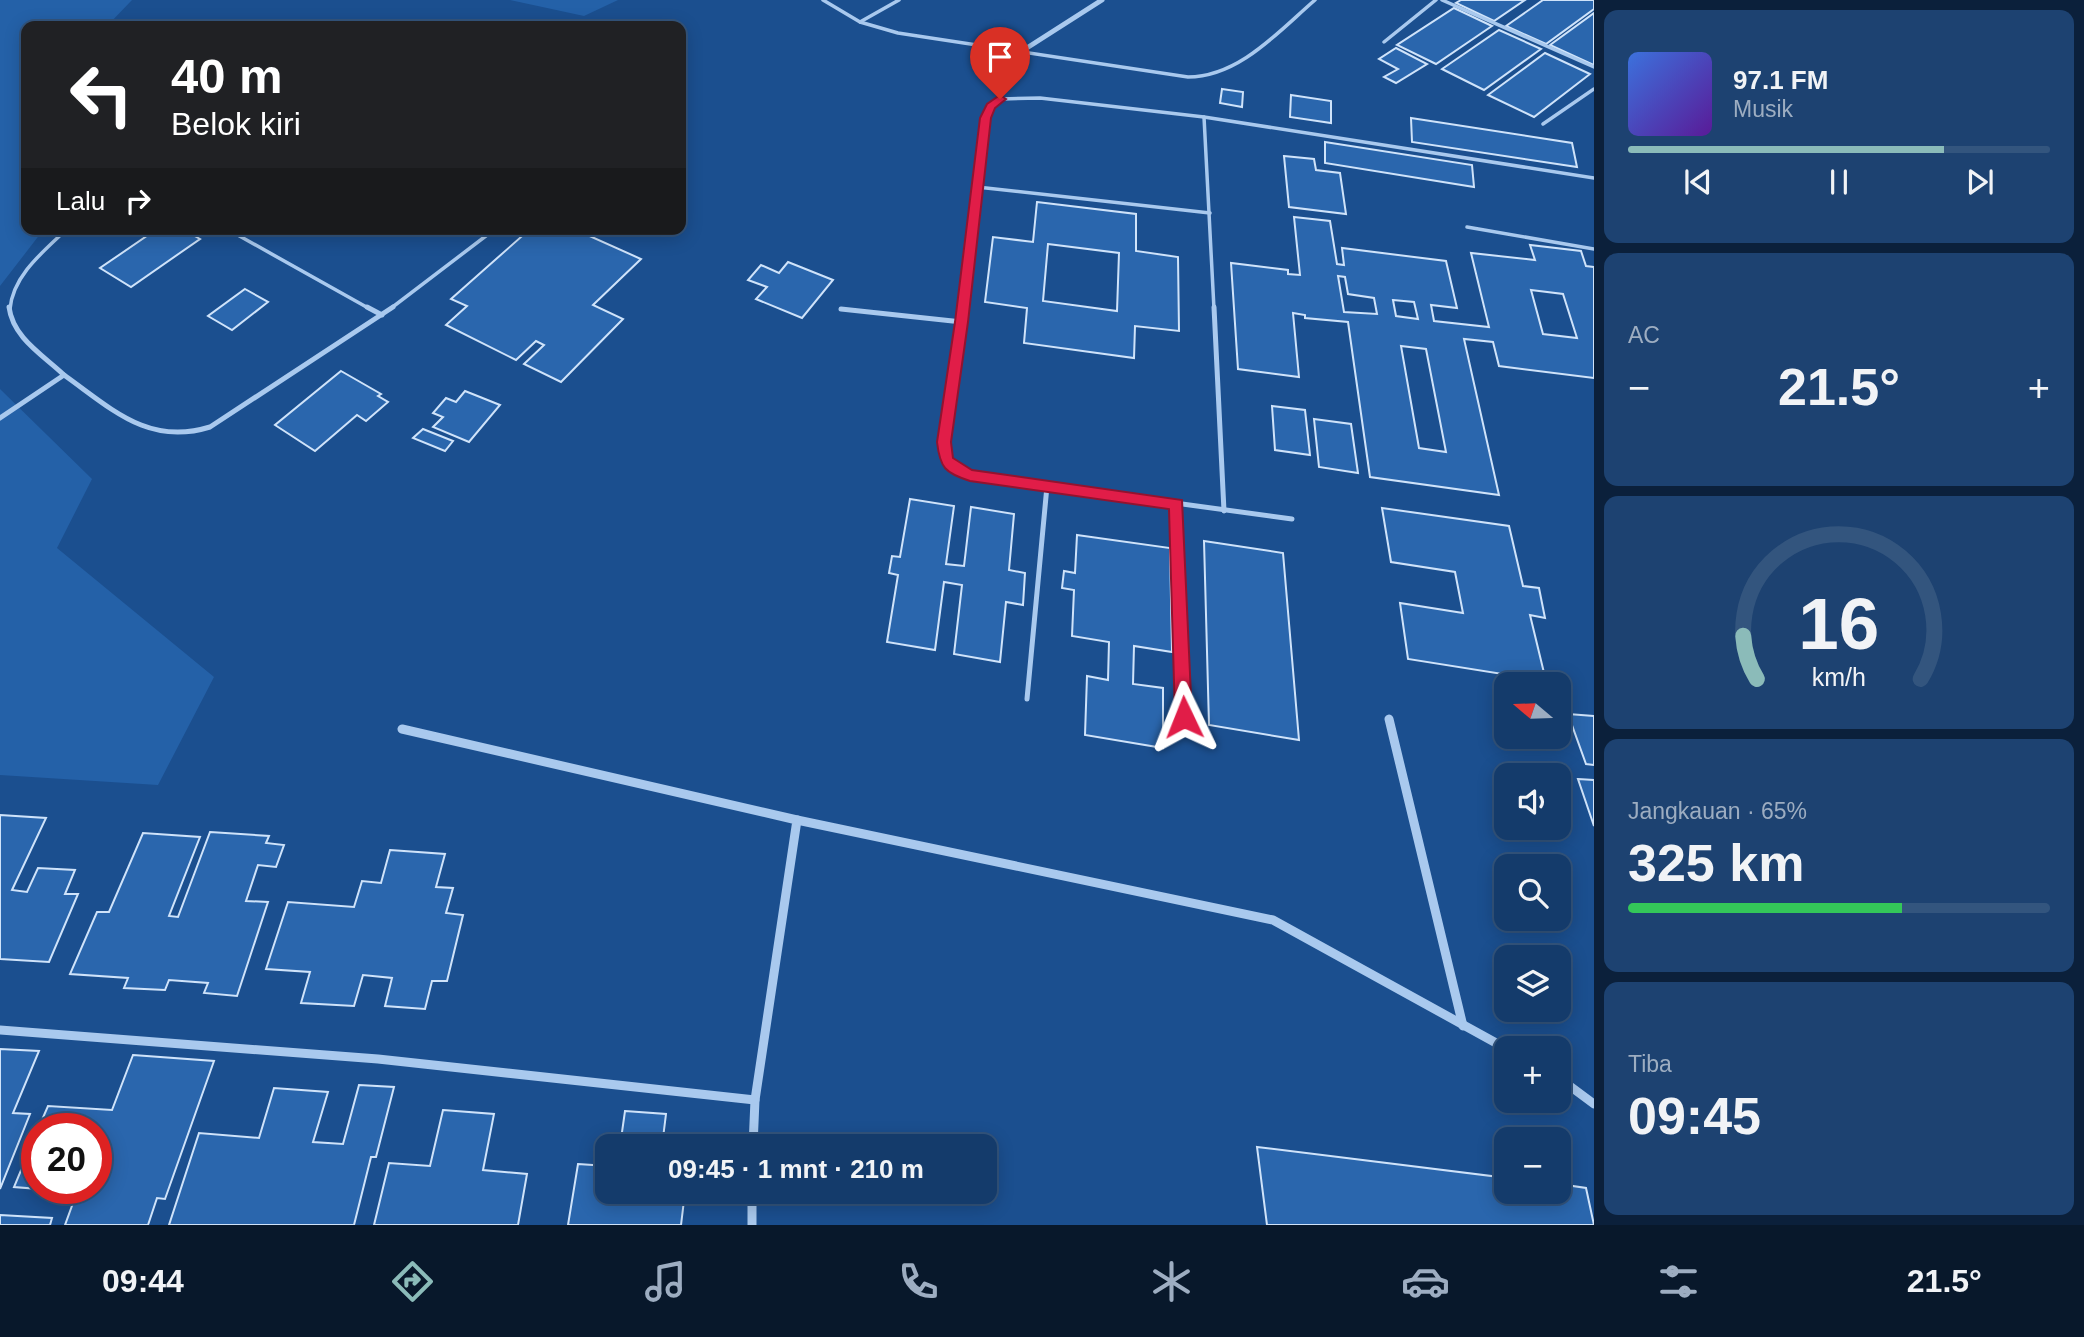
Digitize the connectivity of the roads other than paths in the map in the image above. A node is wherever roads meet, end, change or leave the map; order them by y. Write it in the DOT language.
graph roads {
  1 [pos="823,0"];
  2 [pos="899,0"];
  3 [pos="1102,0"];
  4 [pos="1315,0"];
  5 [pos="1436,0"];
  6 [pos="1442,0"];
  7 [pos="860,22"];
  8 [pos="1384,42"];
  9 [pos="1019,53"];
  10 [pos="1594,68"];
  11 [pos="1594,89"];
  12 [pos="1204,117"];
  13 [pos="1543,124"];
  14 [pos="1594,178"];
  15 [pos="977,187"];
  16 [pos="1210,213"];
  17 [pos="1467,227"];
  18 [pos="60,235"];
  19 [pos="238,235"];
  20 [pos="487,235"];
  21 [pos="1594,249"];
  22 [pos="841,309"];
  23 [pos="382,315"];
  24 [pos="962,322"];
  25 [pos="64,375"];
  26 [pos="0,418"];
  27 [pos="1047,486"];
  28 [pos="1177,504"];
  29 [pos="1224,511"];
  30 [pos="1292,519"];
  31 [pos="1027,699"];
  32 [pos="1184,717"];
  33 [pos="1389,719"];
  34 [pos="402,729"];
  35 [pos="797,820"];
  36 [pos="1463,1026"];
  37 [pos="0,1030"];
  38 [pos="1494,1042"];
  39 [pos="1571,1086"];
  40 [pos="755,1100"];
  41 [pos="1594,1104"];
  42 [pos="754,1134"];
  43 [pos="752,1204"];
  44 [pos="752,1225"];
  1 -- 7 [label="lane"];
  2 -- 7 [label="lane"];
  3 -- 9 [label="street"];
  4 -- 9 [label="lane"];
  5 -- 8 [label="lane"];
  6 -- 10 [label="lane"];
  7 -- 9 [label="lane"];
  11 -- 13 [label="lane"];
  12 -- 14 [label="lane"];
  12 -- 15 [label="lane"];
  12 -- 16 [label="lane"];
  15 -- 16 [label="lane"];
  15 -- 24 [label="lane"];
  16 -- 29 [label="lane"];
  17 -- 21 [label="lane"];
  18 -- 25 [label="lane"];
  19 -- 23 [label="lane"];
  20 -- 23 [label="lane"];
  22 -- 24 [label="lane"];
  23 -- 25 [label="lane"];
  24 -- 27 [label="lane"];
  25 -- 26 [label="lane"];
  27 -- 28 [label="lane"];
  27 -- 31 [label="lane"];
  28 -- 29 [label="lane"];
  28 -- 32 [label="lane"];
  29 -- 30 [label="lane"];
  33 -- 36 [label="street"];
  34 -- 35 [label="street"];
  35 -- 36 [label="street"];
  35 -- 40 [label="street"];
  36 -- 38 [label="street"];
  37 -- 40 [label="street"];
  39 -- 41 [label="street"];
  40 -- 42 [label="street"];
  43 -- 44 [label="street"];
}
